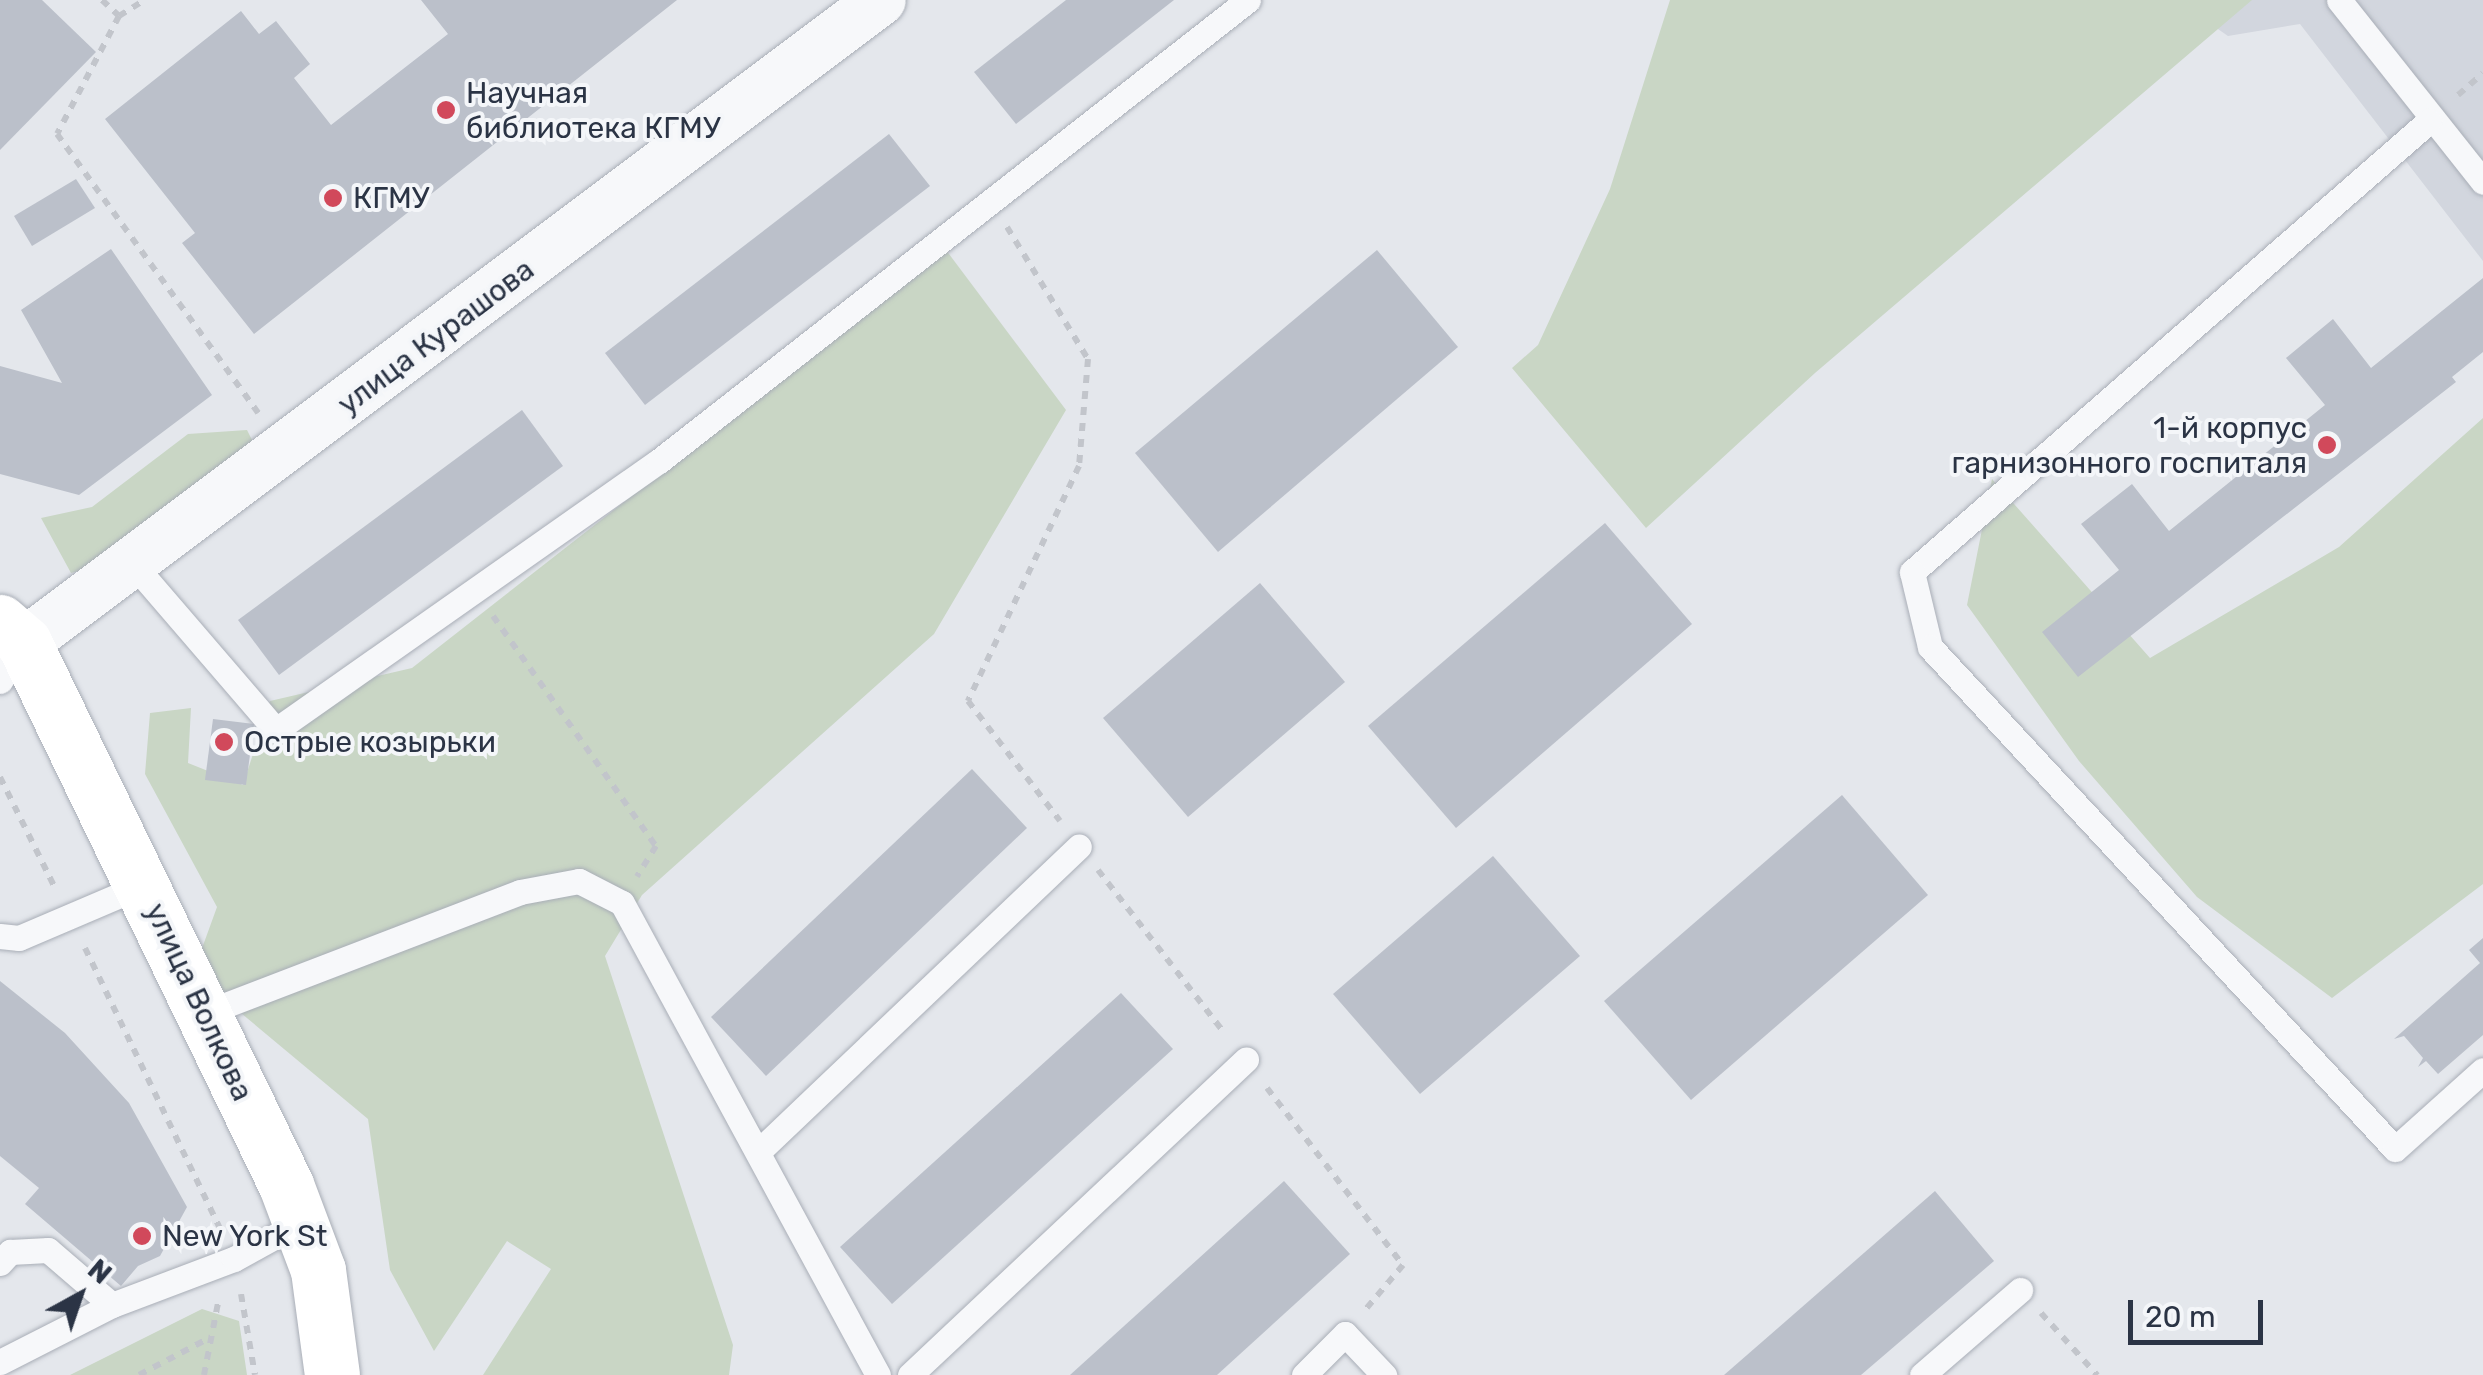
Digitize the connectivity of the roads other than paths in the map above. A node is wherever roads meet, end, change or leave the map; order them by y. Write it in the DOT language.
graph roads {
  1 [pos="881,0"];
  2 [pos="1248,0"];
  3 [pos="2339,0"];
  4 [pos="2428,121"];
  5 [pos="2483,182"];
  6 [pos="133,564"];
  7 [pos="8,649"];
  8 [pos="1080,846"];
  9 [pos="143,885"];
  10 [pos="0,936"];
  11 [pos="206,1013"];
  12 [pos="1246,1060"];
  13 [pos="2483,1070"];
  14 [pos="758,1152"];
  15 [pos="301,1222"];
  16 [pos="0,1263"];
  17 [pos="2020,1290"];
  18 [pos="112,1305"];
  19 [pos="0,1362"];
  20 [pos="332,1375"];
  21 [pos="878,1375"];
  22 [pos="910,1375"];
  23 [pos="1304,1375"];
  24 [pos="1384,1375"];
  25 [pos="1922,1375"];
  1 -- 6 [label="street, улица Курашова"];
  2 -- 6 [label="lane"];
  3 -- 4 [label="lane"];
  4 -- 5 [label="lane"];
  4 -- 13 [label="lane"];
  6 -- 7 [label="street, улица Курашова"];
  7 -- 9 [label="main road, улица Волкова"];
  8 -- 14 [label="lane"];
  9 -- 10 [label="lane"];
  9 -- 11 [label="main road, улица Волкова"];
  11 -- 14 [label="lane"];
  11 -- 15 [label="main road, улица Волкова"];
  12 -- 22 [label="lane"];
  14 -- 21 [label="lane"];
  15 -- 18 [label="lane"];
  15 -- 20 [label="main road, улица Волкова"];
  16 -- 18 [label="lane"];
  17 -- 25 [label="lane"];
  18 -- 19 [label="lane"];
  23 -- 24 [label="lane"];
}
